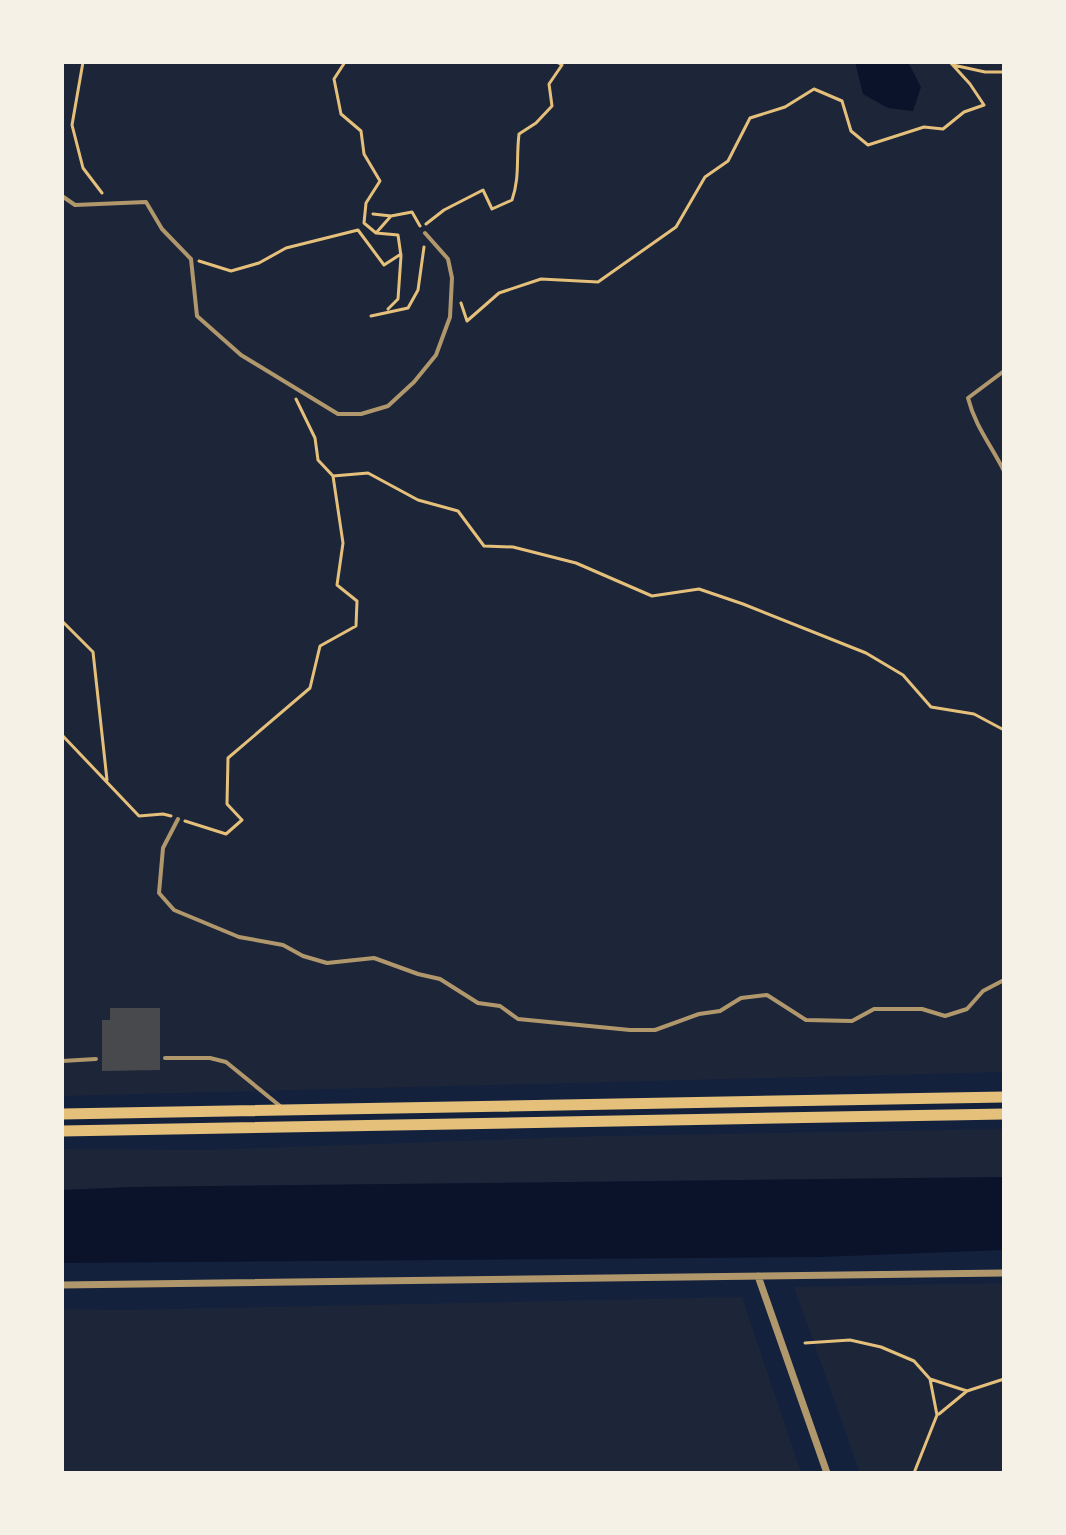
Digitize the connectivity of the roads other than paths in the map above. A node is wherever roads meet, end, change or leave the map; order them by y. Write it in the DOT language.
graph roads {
  1 [pos="62,196"];
  2 [pos="425,233"];
  3 [pos="1004,371"];
  4 [pos="1004,471"];
  5 [pos="178,819"];
  6 [pos="1004,980"];
  7 [pos="165,1058"];
  8 [pos="96,1059"];
  9 [pos="62,1061"];
  10 [pos="1004,1097"];
  11 [pos="285,1110"];
  12 [pos="62,1114"];
  13 [pos="1004,1114"];
  14 [pos="62,1131"];
  15 [pos="1004,1273"];
  16 [pos="758,1276"];
  17 [pos="62,1285"];
  18 [pos="827,1473"];
  1 -- 2 [label="lane"];
  3 -- 4 [label="lane"];
  5 -- 6 [label="lane"];
  7 -- 11 [label="lane"];
  8 -- 9 [label="lane"];
  10 -- 11 [label="main road"];
  11 -- 12 [label="main road"];
  13 -- 14 [label="main road"];
  15 -- 16 [label="street"];
  16 -- 17 [label="street"];
  16 -- 18 [label="street"];
}
